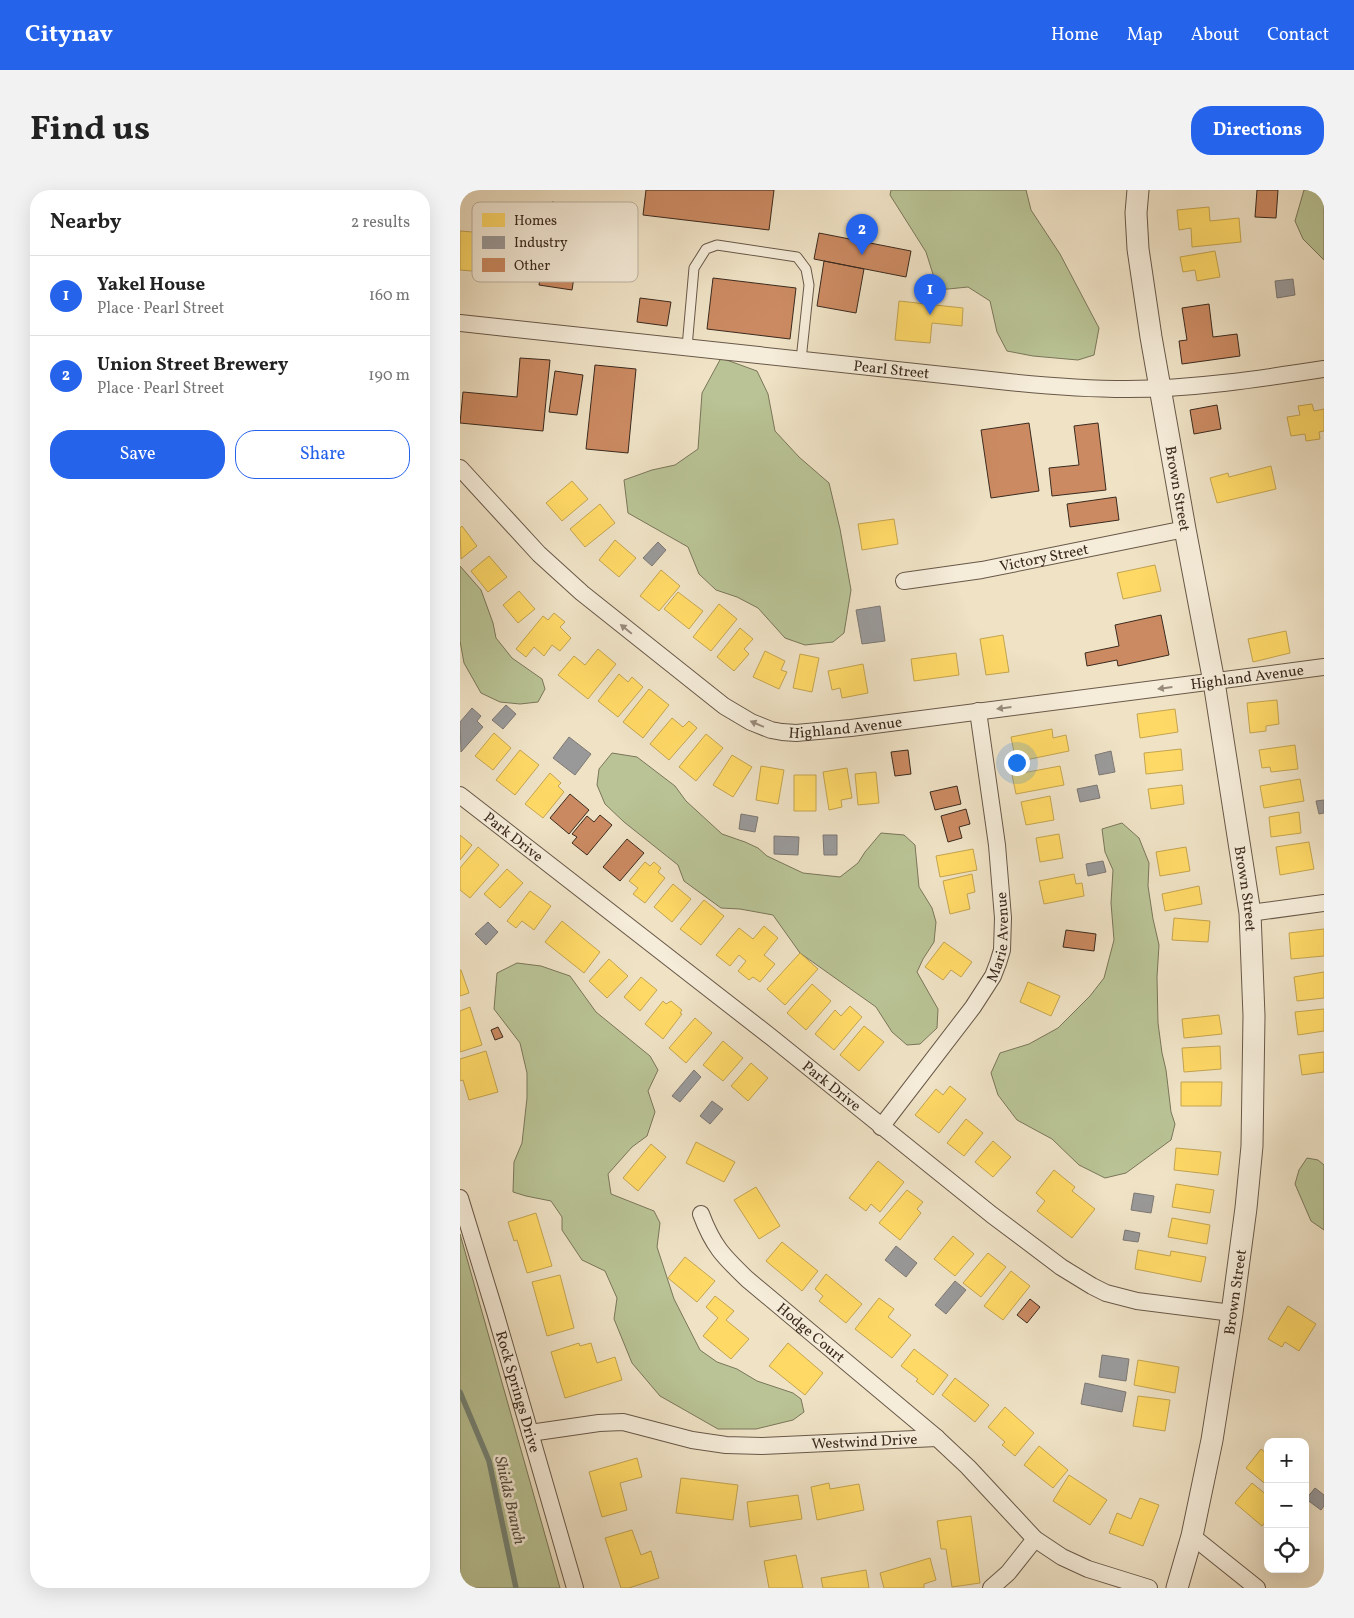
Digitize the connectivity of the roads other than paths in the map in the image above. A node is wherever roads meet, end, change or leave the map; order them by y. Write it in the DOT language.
graph roads {
  1 [pos="1138,190"];
  2 [pos="460,323"];
  3 [pos="687,348"];
  4 [pos="801,360"];
  5 [pos="1324,369"];
  6 [pos="1160,388"];
  7 [pos="460,468"];
  8 [pos="1185,529"];
  9 [pos="904,581"];
  10 [pos="1324,667"];
  11 [pos="1214,682"];
  12 [pos="978,711"];
  13 [pos="460,795"];
  14 [pos="1324,903"];
  15 [pos="1250,914"];
  16 [pos="881,1127"];
  17 [pos="460,1198"];
  18 [pos="701,1214"];
  19 [pos="1232,1313"];
  20 [pos="530,1433"];
  21 [pos="937,1438"];
  22 [pos="1192,1536"];
  23 [pos="1035,1539"];
  24 [pos="575,1588"];
  25 [pos="991,1588"];
  26 [pos="1149,1588"];
  27 [pos="1177,1588"];
  28 [pos="1257,1588"];
  1 -- 6 [label="street, Brown Street"];
  2 -- 3 [label="street, Pearl Street"];
  3 -- 4 [label="street, Pearl Street"];
  3 -- 4 [label="lane"];
  4 -- 6 [label="street, Pearl Street"];
  5 -- 6 [label="street, Pearl Street"];
  6 -- 8 [label="street, Brown Street"];
  12 -- 7 [label="street, Highland Avenue, one-way"];
  8 -- 9 [label="street, Victory Street"];
  8 -- 11 [label="street, Brown Street"];
  10 -- 11 [label="street, Highland Avenue"];
  11 -- 12 [label="street, Highland Avenue, one-way"];
  11 -- 15 [label="street, Brown Street"];
  12 -- 16 [label="street, Marie Avenue"];
  13 -- 16 [label="street, Park Drive"];
  14 -- 15 [label="street"];
  15 -- 19 [label="street, Brown Street"];
  16 -- 19 [label="street, Park Drive"];
  17 -- 20 [label="street, Rock Springs Drive"];
  18 -- 21 [label="street, Hodge Court"];
  19 -- 22 [label="street, Brown Street"];
  20 -- 21 [label="street, Westwind Drive"];
  20 -- 24 [label="street, Rock Springs Drive"];
  21 -- 23 [label="street, Westwind Drive"];
  22 -- 27 [label="street, Brown Street"];
  22 -- 28 [label="street"];
  23 -- 25 [label="street"];
  23 -- 26 [label="street, Westwind Drive"];
}
